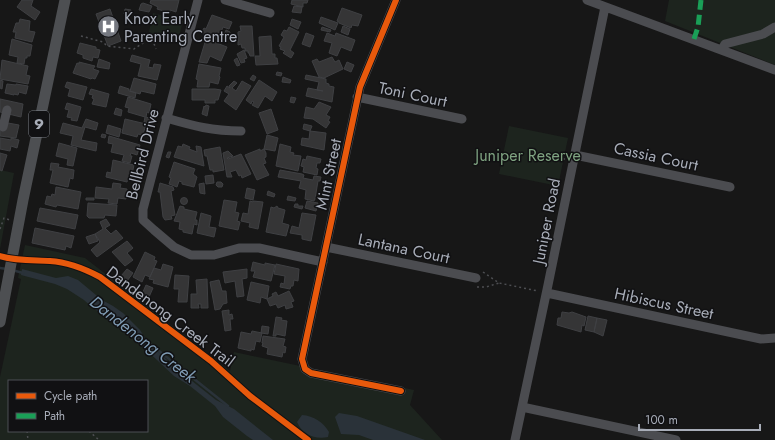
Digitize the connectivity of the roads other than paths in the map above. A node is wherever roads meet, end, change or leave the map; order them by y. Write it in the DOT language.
graph roads {
  1 [pos="65,0"];
  2 [pos="198,0"];
  3 [pos="225,0"];
  4 [pos="396,0"];
  5 [pos="587,0"];
  6 [pos="605,7"];
  7 [pos="270,13"];
  8 [pos="775,27"];
  9 [pos="722,50"];
  10 [pos="775,70"];
  11 [pos="357,97"];
  12 [pos="7,110"];
  13 [pos="166,118"];
  14 [pos="462,119"];
  15 [pos="3,127"];
  16 [pos="241,131"];
  17 [pos="575,155"];
  18 [pos="730,187"];
  19 [pos="326,247"];
  20 [pos="323,262"];
  21 [pos="477,279"];
  22 [pos="542,292"];
  23 [pos="0,322"];
  24 [pos="775,338"];
  25 [pos="401,391"];
  26 [pos="522,407"];
  27 [pos="515,440"];
  28 [pos="676,440"];
  1 -- 23 [label="main road, 9"];
  2 -- 13 [label="street, Bellbird Drive"];
  3 -- 7 [label="street"];
  4 -- 11 [label="street, Mint Street"];
  5 -- 6 [label="street"];
  6 -- 9 [label="street"];
  6 -- 17 [label="street, Juniper Road"];
  8 -- 9 [label="street"];
  9 -- 10 [label="street"];
  11 -- 14 [label="street, Toni Court"];
  11 -- 19 [label="street, Mint Street"];
  12 -- 15 [label="street"];
  13 -- 16 [label="street"];
  13 -- 20 [label="street, Bellbird Drive"];
  17 -- 18 [label="street, Cassia Court"];
  17 -- 22 [label="street, Juniper Road"];
  19 -- 20 [label="street, Mint Street"];
  19 -- 21 [label="street, Lantana Court"];
  20 -- 25 [label="street, Mint Street"];
  22 -- 24 [label="street, Hibiscus Street"];
  22 -- 26 [label="street, Juniper Road"];
  26 -- 27 [label="street, Juniper Road"];
  26 -- 28 [label="street"];
}
